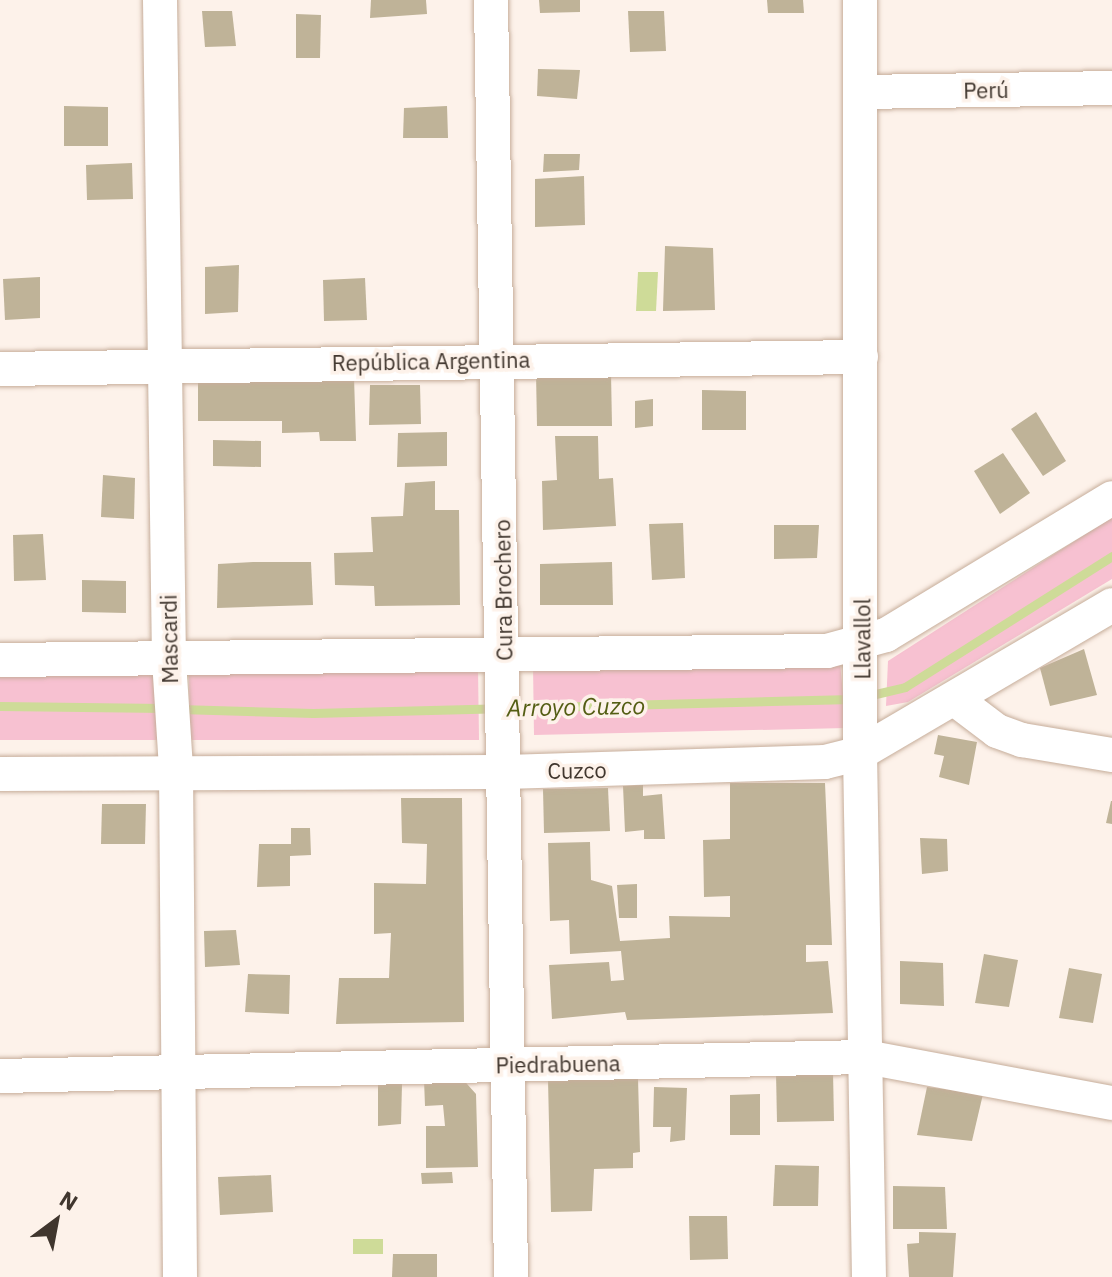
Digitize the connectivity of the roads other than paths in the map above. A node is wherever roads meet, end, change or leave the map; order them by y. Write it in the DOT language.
graph roads {
  1 [pos="160,0"];
  2 [pos="491,0"];
  3 [pos="860,0"];
  4 [pos="1112,88"];
  5 [pos="861,92"];
  6 [pos="861,357"];
  7 [pos="497,360"];
  8 [pos="166,365"];
  9 [pos="0,369"];
  10 [pos="1112,498"];
  11 [pos="1112,605"];
  12 [pos="504,654"];
  13 [pos="862,657"];
  14 [pos="0,660"];
  15 [pos="169,664"];
  16 [pos="956,700"];
  17 [pos="860,740"];
  18 [pos="1112,755"];
  19 [pos="506,756"];
  20 [pos="175,764"];
  21 [pos="0,774"];
  22 [pos="866,1057"];
  23 [pos="507,1065"];
  24 [pos="176,1074"];
  25 [pos="0,1076"];
  26 [pos="1112,1103"];
  27 [pos="180,1277"];
  28 [pos="511,1277"];
  29 [pos="869,1277"];
  1 -- 8 [label="street, Mascardi"];
  2 -- 7 [label="street, Cura Brochero"];
  3 -- 5 [label="street, Llavallol"];
  4 -- 5 [label="street, Perú"];
  5 -- 6 [label="street, Llavallol"];
  6 -- 7 [label="street, República Argentina"];
  6 -- 13 [label="street, Llavallol"];
  7 -- 8 [label="street, República Argentina"];
  7 -- 12 [label="street, Cura Brochero"];
  8 -- 9 [label="street, República Argentina"];
  8 -- 15 [label="street, Mascardi"];
  10 -- 13 [label="street"];
  11 -- 16 [label="street, Cuzco"];
  12 -- 13 [label="street"];
  12 -- 15 [label="street"];
  12 -- 19 [label="street, Cura Brochero"];
  13 -- 17 [label="street, Llavallol"];
  14 -- 15 [label="street"];
  15 -- 20 [label="street, Mascardi"];
  16 -- 17 [label="street, Cuzco"];
  16 -- 18 [label="street"];
  17 -- 19 [label="street, Cuzco"];
  17 -- 22 [label="street, Llavallol"];
  19 -- 20 [label="street, Cuzco"];
  19 -- 23 [label="street, Cura Brochero"];
  20 -- 21 [label="street, Cuzco"];
  20 -- 24 [label="street, Mascardi"];
  22 -- 23 [label="street, Piedrabuena"];
  22 -- 26 [label="street, Piedrabuena"];
  22 -- 29 [label="street, Llavallol"];
  23 -- 24 [label="street, Piedrabuena"];
  23 -- 28 [label="street, Cura Brochero"];
  24 -- 25 [label="street, Piedrabuena"];
  24 -- 27 [label="street, Mascardi"];
}
